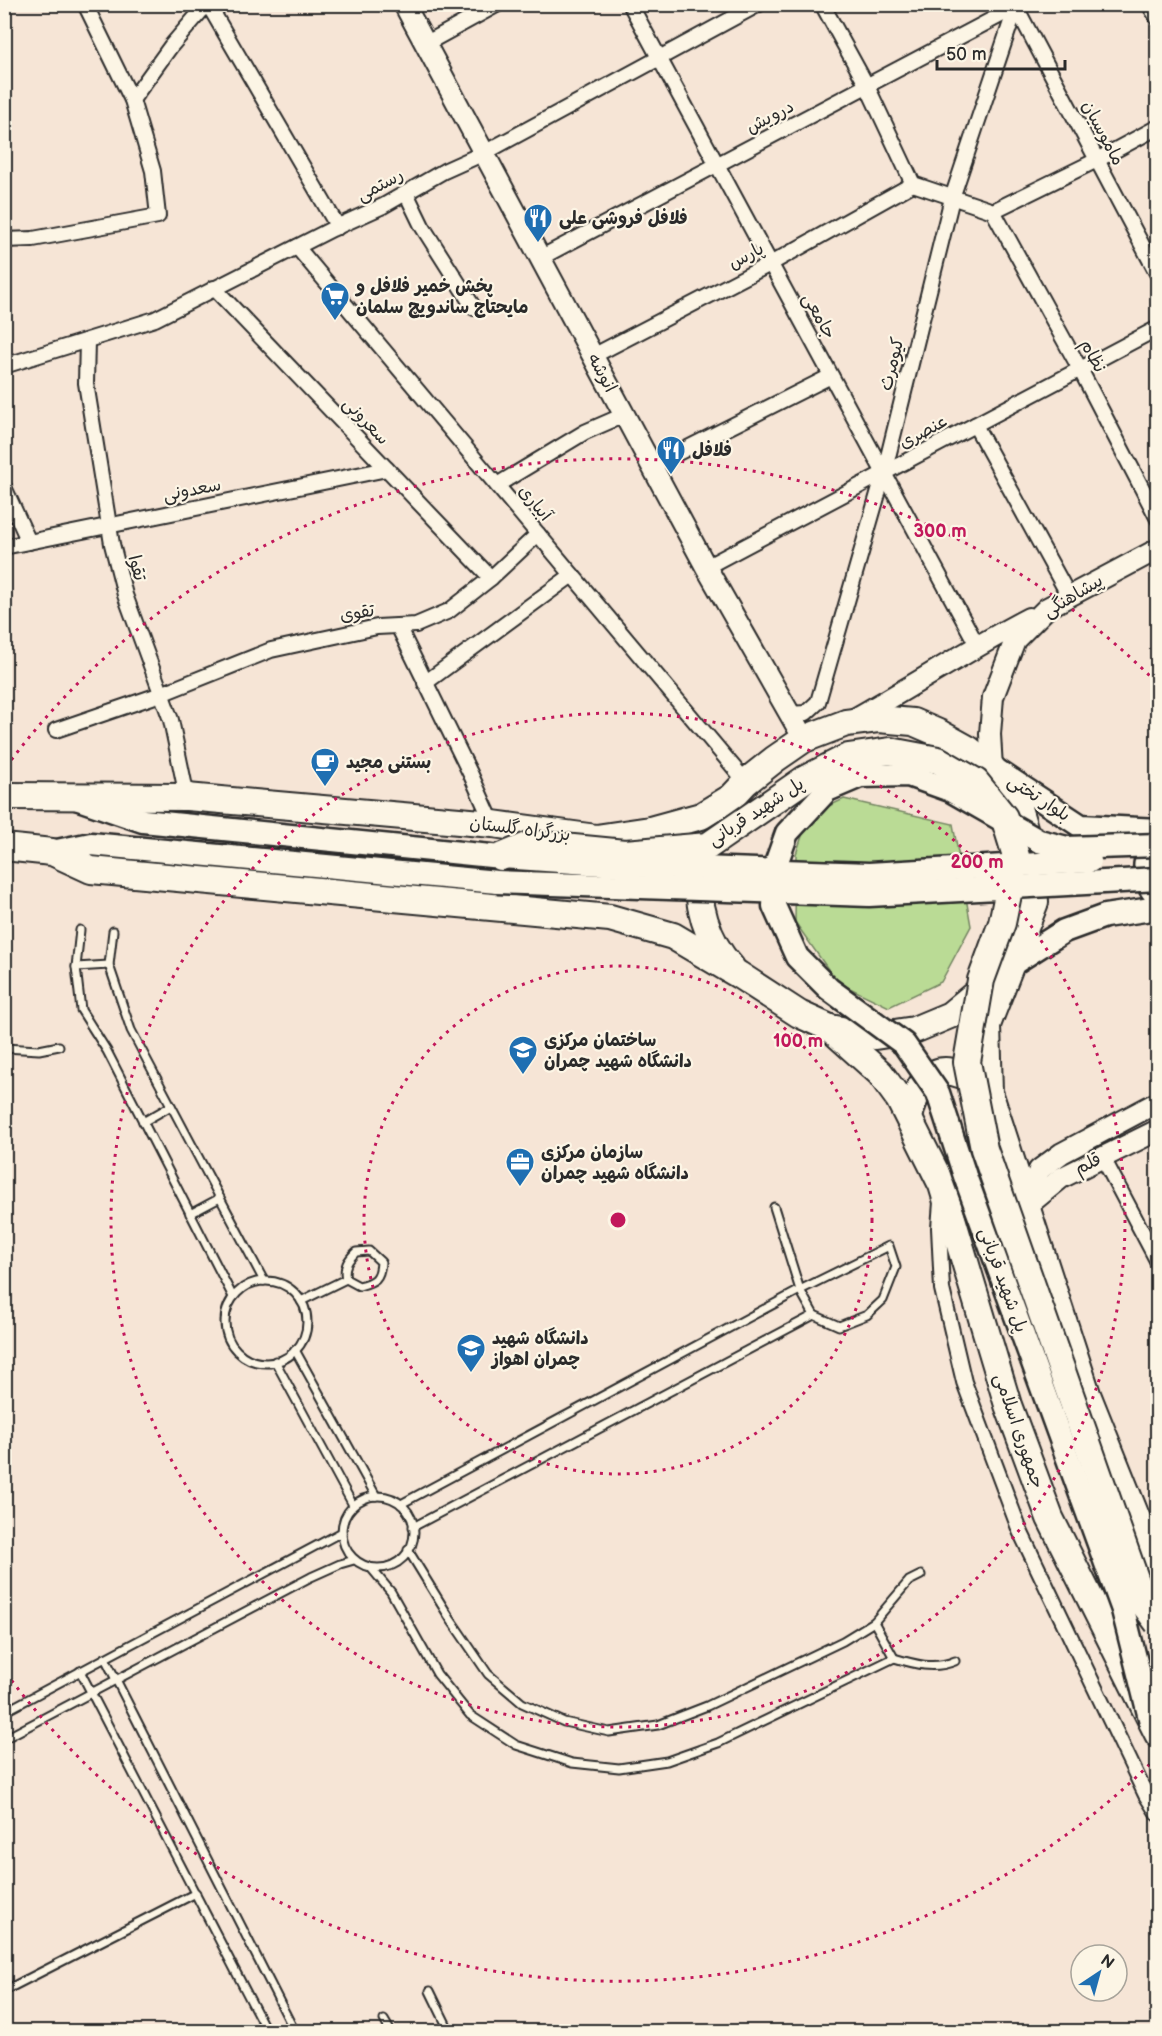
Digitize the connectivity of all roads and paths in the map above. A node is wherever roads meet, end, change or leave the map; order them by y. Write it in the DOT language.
graph roads {
  1 [pos="85,4"];
  2 [pos="207,4"];
  3 [pos="404,4"];
  4 [pos="498,4"];
  5 [pos="630,4"];
  6 [pos="759,4"];
  7 [pos="822,4"];
  8 [pos="1149,4"];
  9 [pos="1017,6"];
  10 [pos="1158,19"];
  11 [pos="425,44"];
  12 [pos="659,59"];
  13 [pos="867,86"];
  14 [pos="132,100"];
  15 [pos="1158,127"];
  16 [pos="484,153"];
  17 [pos="1097,160"];
  18 [pos="717,165"];
  19 [pos="913,184"];
  20 [pos="406,193"];
  21 [pos="952,198"];
  22 [pos="993,212"];
  23 [pos="338,227"];
  24 [pos="4,240"];
  25 [pos="297,247"];
  26 [pos="540,258"];
  27 [pos="770,264"];
  28 [pos="1158,275"];
  29 [pos="214,288"];
  30 [pos="474,308"];
  31 [pos="1158,328"];
  32 [pos="87,341"];
  33 [pos="593,356"];
  34 [pos="4,366"];
  35 [pos="1080,369"];
  36 [pos="831,376"];
  37 [pos="624,415"];
  38 [pos="975,425"];
  39 [pos="652,466"];
  40 [pos="387,469"];
  41 [pos="884,473"];
  42 [pos="497,485"];
  43 [pos="4,487"];
  44 [pos="1158,519"];
  45 [pos="108,526"];
  46 [pos="538,534"];
  47 [pos="30,542"];
  48 [pos="4,547"];
  49 [pos="1158,549"];
  50 [pos="706,567"];
  51 [pos="572,575"];
  52 [pos="491,578"];
  53 [pos="1069,596"];
  54 [pos="1047,608"];
  55 [pos="398,626"];
  56 [pos="977,645"];
  57 [pos="425,683"];
  58 [pos="161,694"];
  59 [pos="788,714"];
  60 [pos="846,723"];
  61 [pos="56,729"];
  62 [pos="804,739"];
  63 [pos="992,768"];
  64 [pos="739,790"];
  65 [pos="4,796"];
  66 [pos="187,797"];
  67 [pos="75,798"];
  68 [pos="493,824"];
  69 [pos="1158,830"];
  70 [pos="1158,843"];
  71 [pos="4,847"];
  72 [pos="52,852"];
  73 [pos="1158,857"];
  74 [pos="499,870"];
  75 [pos="1158,879"];
  76 [pos="1158,897"];
  77 [pos="1158,908"];
  78 [pos="80,930"];
  79 [pos="113,931"];
  80 [pos="109,965"];
  81 [pos="1009,966"];
  82 [pos="76,967"];
  83 [pos="739,975"];
  84 [pos="830,1028"];
  85 [pos="59,1046"];
  86 [pos="4,1048"];
  87 [pos="989,1092"];
  88 [pos="1158,1102"];
  89 [pos="171,1106"];
  90 [pos="909,1117"];
  91 [pos="143,1122"];
  92 [pos="1158,1130"];
  93 [pos="1102,1158"];
  94 [pos="942,1185"];
  95 [pos="220,1198"];
  96 [pos="774,1207"];
  97 [pos="1025,1208"];
  98 [pos="190,1214"];
  99 [pos="1158,1262"];
  100 [pos="346,1279"];
  101 [pos="264,1281"];
  102 [pos="800,1290"];
  103 [pos="233,1297"];
  104 [pos="301,1301"];
  105 [pos="814,1315"];
  106 [pos="295,1350"];
  107 [pos="275,1361"];
  108 [pos="376,1496"];
  109 [pos="401,1504"];
  110 [pos="353,1505"];
  111 [pos="413,1527"];
  112 [pos="342,1532"];
  113 [pos="408,1550"];
  114 [pos="354,1560"];
  115 [pos="371,1568"];
  116 [pos="1158,1571"];
  117 [pos="921,1575"];
  118 [pos="874,1622"];
  119 [pos="1158,1623"];
  120 [pos="105,1658"];
  121 [pos="894,1658"];
  122 [pos="955,1661"];
  123 [pos="80,1671"];
  124 [pos="117,1680"];
  125 [pos="92,1693"];
  126 [pos="4,1712"];
  127 [pos="1154,1728"];
  128 [pos="4,1739"];
  129 [pos="1158,1814"];
  130 [pos="196,1893"];
  131 [pos="4,1991"];
  132 [pos="430,1991"];
  133 [pos="384,2020"];
  134 [pos="267,2031"];
  135 [pos="295,2031"];
  136 [pos="391,2031"];
  137 [pos="450,2031"];
  1 -- 14 [label="street"];
  2 -- 14 [label="street"];
  2 -- 23 [label="street"];
  3 -- 11 [label="street, انوشه"];
  4 -- 11 [label="street"];
  5 -- 12 [label="street, جامعی"];
  6 -- 12 [label="street, رستمی"];
  7 -- 13 [label="street"];
  8 -- 10 [label="street"];
  9 -- 13 [label="street, درویش"];
  9 -- 17 [label="street, ماموسیان"];
  9 -- 21 [label="street, کیومرث"];
  11 -- 16 [label="street, انوشه"];
  12 -- 16 [label="street, رستمی"];
  12 -- 18 [label="street, جامعی"];
  13 -- 18 [label="street, درویش"];
  13 -- 19 [label="street"];
  14 -- 24 [label="street"];
  15 -- 17 [label="street"];
  16 -- 20 [label="street, رستمی"];
  16 -- 26 [label="street, انوشه"];
  17 -- 22 [label="street"];
  17 -- 28 [label="street, ماموسیان"];
  18 -- 26 [label="street, درویش"];
  18 -- 27 [label="street, جامعی"];
  19 -- 21 [label="street"];
  19 -- 27 [label="street, پارس"];
  20 -- 23 [label="street, رستمی"];
  20 -- 30 [label="street"];
  21 -- 22 [label="street"];
  21 -- 41 [label="street, کیومرث"];
  22 -- 35 [label="street, نظام"];
  23 -- 25 [label="street, رستمی"];
  25 -- 29 [label="street, رستمی"];
  25 -- 42 [label="street, آبیاری"];
  26 -- 33 [label="street, انوشه"];
  27 -- 33 [label="street, پارس"];
  27 -- 36 [label="street, جامعی"];
  29 -- 32 [label="street, رستمی"];
  29 -- 40 [label="street, سعرونی"];
  31 -- 35 [label="street, عنصری"];
  32 -- 34 [label="street, رستمی"];
  32 -- 45 [label="street, تقوا"];
  33 -- 37 [label="street, انوشه"];
  35 -- 38 [label="street, عنصری"];
  35 -- 44 [label="street, نظام"];
  36 -- 39 [label="street"];
  36 -- 41 [label="street, جامعی"];
  37 -- 39 [label="street, انوشه"];
  37 -- 42 [label="street"];
  38 -- 41 [label="street, عنصری"];
  38 -- 53 [label="street"];
  39 -- 50 [label="street, انوشه"];
  40 -- 45 [label="street, سعدونی"];
  40 -- 52 [label="street, سعرونی"];
  41 -- 50 [label="street, عنصری"];
  41 -- 56 [label="street, جامعی"];
  41 -- 59 [label="street, کیومرث"];
  42 -- 46 [label="street, آبیاری"];
  43 -- 47 [label="street"];
  45 -- 47 [label="street, سعدونی"];
  45 -- 58 [label="street, تقوا"];
  46 -- 51 [label="street, آبیاری"];
  46 -- 52 [label="street, تقوی"];
  47 -- 48 [label="street, سعدونی"];
  49 -- 53 [label="street, پیشاهنگی"];
  50 -- 59 [label="street, انوشه"];
  51 -- 57 [label="street"];
  51 -- 64 [label="street, آبیاری"];
  52 -- 55 [label="street, تقوی"];
  53 -- 54 [label="street, پیشاهنگی"];
  54 -- 56 [label="street"];
  54 -- 63 [label="street, پیشاهنگی"];
  55 -- 57 [label="street"];
  55 -- 58 [label="street, تقوی"];
  56 -- 60 [label="street"];
  57 -- 68 [label="street"];
  58 -- 61 [label="street, تقوی"];
  58 -- 66 [label="street, تقوا"];
  59 -- 62 [label="street, انوشه"];
  60 -- 62 [label="highway, بزرگراه گلستان"];
  60 -- 63 [label="highway, بزرگراه گلستان"];
  62 -- 64 [label="highway, بزرگراه گلستان"];
  63 -- 69 [label="main road, بلوار تختی"];
  63 -- 81 [label="highway, بزرگراه گلستان"];
  64 -- 68 [label="highway, بزرگراه گلستان"];
  64 -- 83 [label="highway"];
  65 -- 67 [label="highway, بزرگراه گلستان"];
  66 -- 67 [label="highway, بزرگراه گلستان"];
  66 -- 68 [label="highway, بزرگراه گلستان"];
  67 -- 74 [label="main road"];
  70 -- 76 [label="main road"];
  70 -- 127 [label="main road, پل شهید قربانی, bridge"];
  71 -- 72 [label="highway"];
  72 -- 74 [label="main road"];
  72 -- 83 [label="highway"];
  73 -- 74 [label="main road, پل شهید قربانی, bridge"];
  74 -- 75 [label="main road, bridge"];
  74 -- 119 [label="highway, پل شهید قربانی, bridge"];
  77 -- 81 [label="main road"];
  78 -- 82 [label="lane"];
  79 -- 80 [label="lane"];
  80 -- 82 [label="lane"];
  80 -- 89 [label="lane"];
  81 -- 84 [label="highway"];
  81 -- 87 [label="highway, بزرگراه گلستان"];
  82 -- 91 [label="lane"];
  83 -- 84 [label="highway"];
  84 -- 90 [label="highway, جمهوری اسلامی"];
  85 -- 86 [label="lane"];
  87 -- 90 [label="highway"];
  87 -- 97 [label="highway"];
  88 -- 97 [label="street"];
  89 -- 91 [label="lane"];
  89 -- 95 [label="lane"];
  90 -- 94 [label="highway, جمهوری اسلامی"];
  91 -- 98 [label="lane"];
  92 -- 93 [label="street, قلم"];
  93 -- 97 [label="street, قلم"];
  93 -- 99 [label="street"];
  94 -- 127 [label="highway, جمهوری اسلامی"];
  94 -- 129 [label="street"];
  95 -- 98 [label="lane"];
  95 -- 101 [label="lane"];
  96 -- 102 [label="lane"];
  97 -- 116 [label="highway"];
  98 -- 103 [label="lane"];
  100 -- 100 [label="lane"];
  100 -- 104 [label="lane"];
  101 -- 103 [label="lane"];
  101 -- 104 [label="lane"];
  102 -- 105 [label="lane"];
  102 -- 105 [label="lane"];
  102 -- 109 [label="lane"];
  103 -- 107 [label="lane"];
  104 -- 106 [label="lane"];
  105 -- 111 [label="lane"];
  106 -- 107 [label="lane"];
  106 -- 108 [label="lane"];
  107 -- 110 [label="lane"];
  108 -- 109 [label="lane"];
  108 -- 110 [label="lane"];
  109 -- 111 [label="lane"];
  110 -- 112 [label="lane"];
  111 -- 113 [label="lane"];
  112 -- 114 [label="lane"];
  112 -- 120 [label="lane"];
  113 -- 115 [label="lane"];
  113 -- 118 [label="lane"];
  114 -- 115 [label="lane"];
  114 -- 124 [label="lane"];
  115 -- 121 [label="lane"];
  117 -- 118 [label="lane"];
  118 -- 121 [label="lane"];
  120 -- 123 [label="lane"];
  120 -- 124 [label="lane"];
  121 -- 122 [label="lane"];
  123 -- 125 [label="lane"];
  123 -- 126 [label="lane"];
  124 -- 125 [label="lane"];
  124 -- 135 [label="lane"];
  125 -- 128 [label="lane"];
  125 -- 130 [label="lane"];
  130 -- 131 [label="lane"];
  130 -- 134 [label="lane"];
  132 -- 137 [label="lane"];
  133 -- 136 [label="lane"];
}
